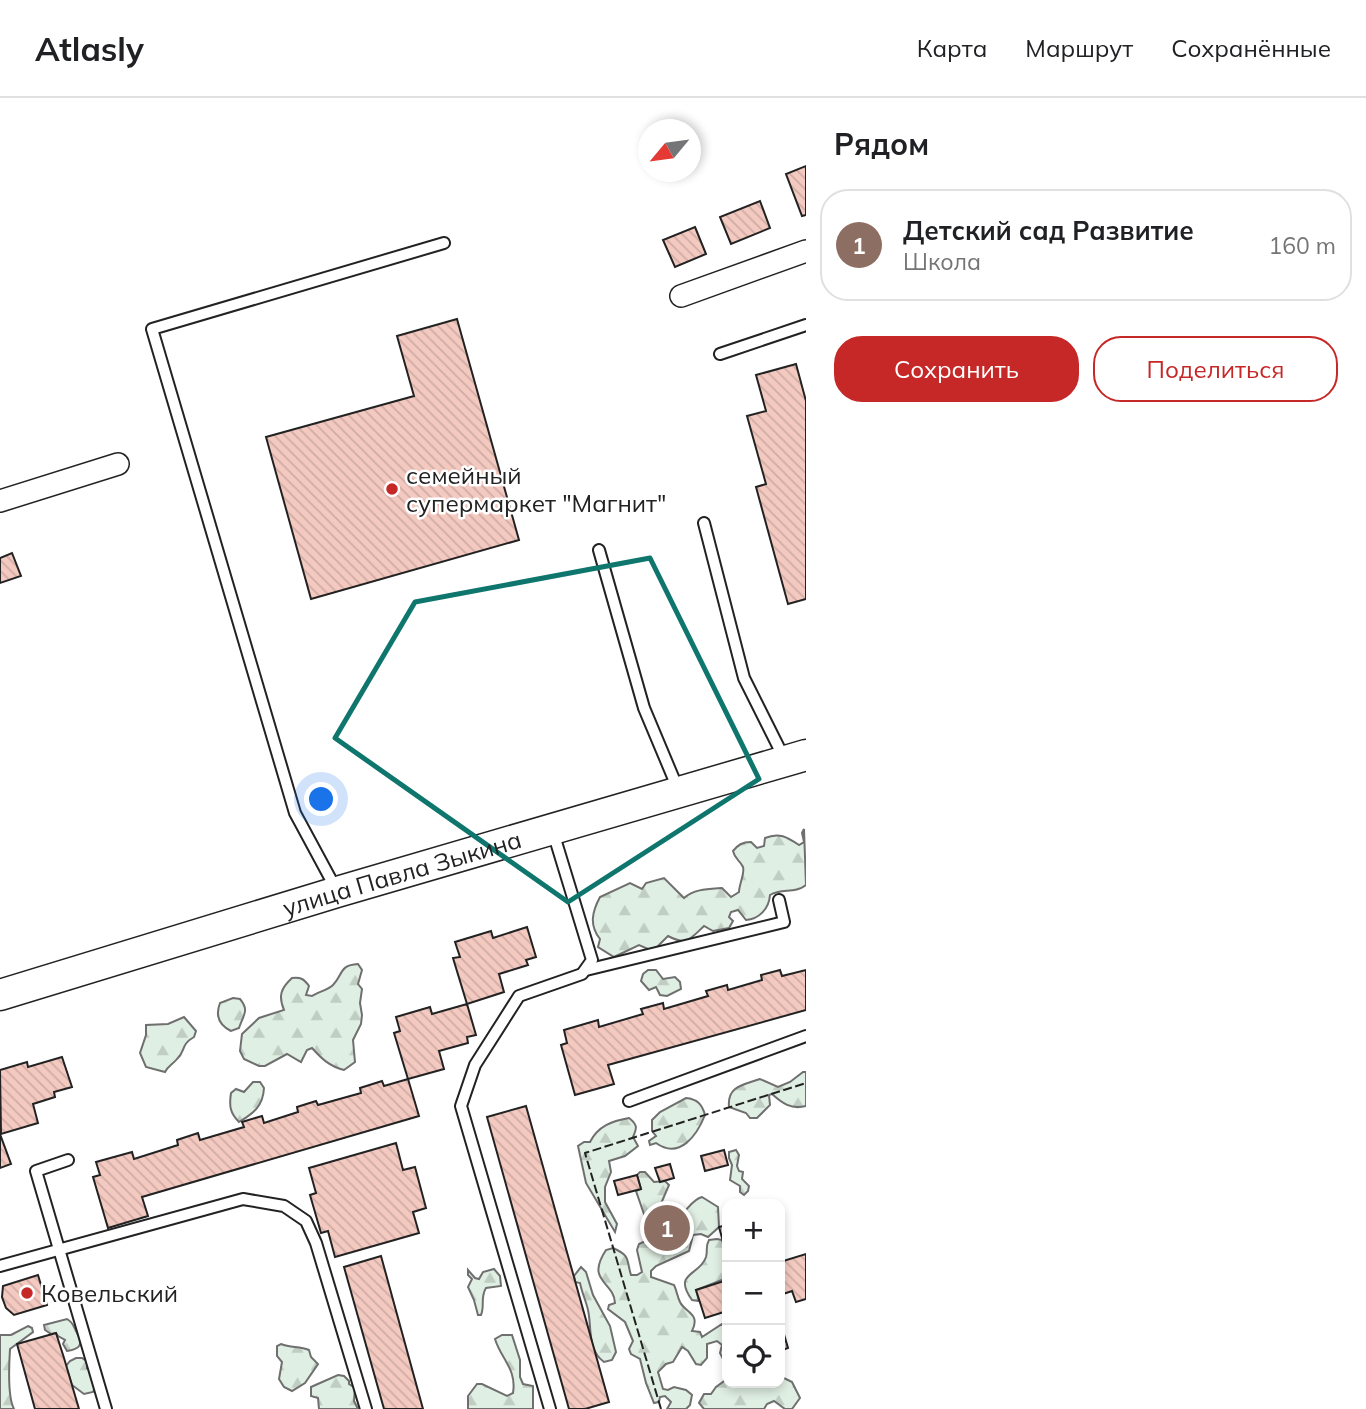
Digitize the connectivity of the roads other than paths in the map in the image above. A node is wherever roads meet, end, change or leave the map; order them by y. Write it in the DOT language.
graph roads {
  1 [pos="444,243"];
  2 [pos="806,251"];
  3 [pos="681,296"];
  4 [pos="806,325"];
  5 [pos="720,354"];
  6 [pos="118,464"];
  7 [pos="0,501"];
  8 [pos="704,523"];
  9 [pos="599,550"];
  10 [pos="795,758"];
  11 [pos="680,792"];
  12 [pos="552,829"];
  13 [pos="337,892"];
  14 [pos="779,900"];
  15 [pos="586,970"];
  16 [pos="0,995"];
  17 [pos="806,1036"];
  18 [pos="629,1101"];
  19 [pos="68,1160"];
  20 [pos="60,1249"];
  21 [pos="0,1265"];
  22 [pos="106,1409"];
  23 [pos="366,1409"];
  24 [pos="550,1409"];
  1 -- 13 [label="lane"];
  2 -- 3 [label="street"];
  4 -- 5 [label="lane"];
  6 -- 7 [label="street"];
  8 -- 10 [label="lane"];
  9 -- 11 [label="lane"];
  10 -- 11 [label="main road, улица Павла Зыкина"];
  11 -- 12 [label="main road, улица Павла Зыкина"];
  12 -- 13 [label="main road, улица Павла Зыкина"];
  12 -- 15 [label="lane"];
  13 -- 16 [label="main road, улица Павла Зыкина"];
  14 -- 15 [label="lane"];
  15 -- 24 [label="lane"];
  17 -- 18 [label="lane"];
  19 -- 20 [label="lane"];
  20 -- 21 [label="lane"];
  20 -- 22 [label="lane"];
  20 -- 23 [label="lane"];
}
